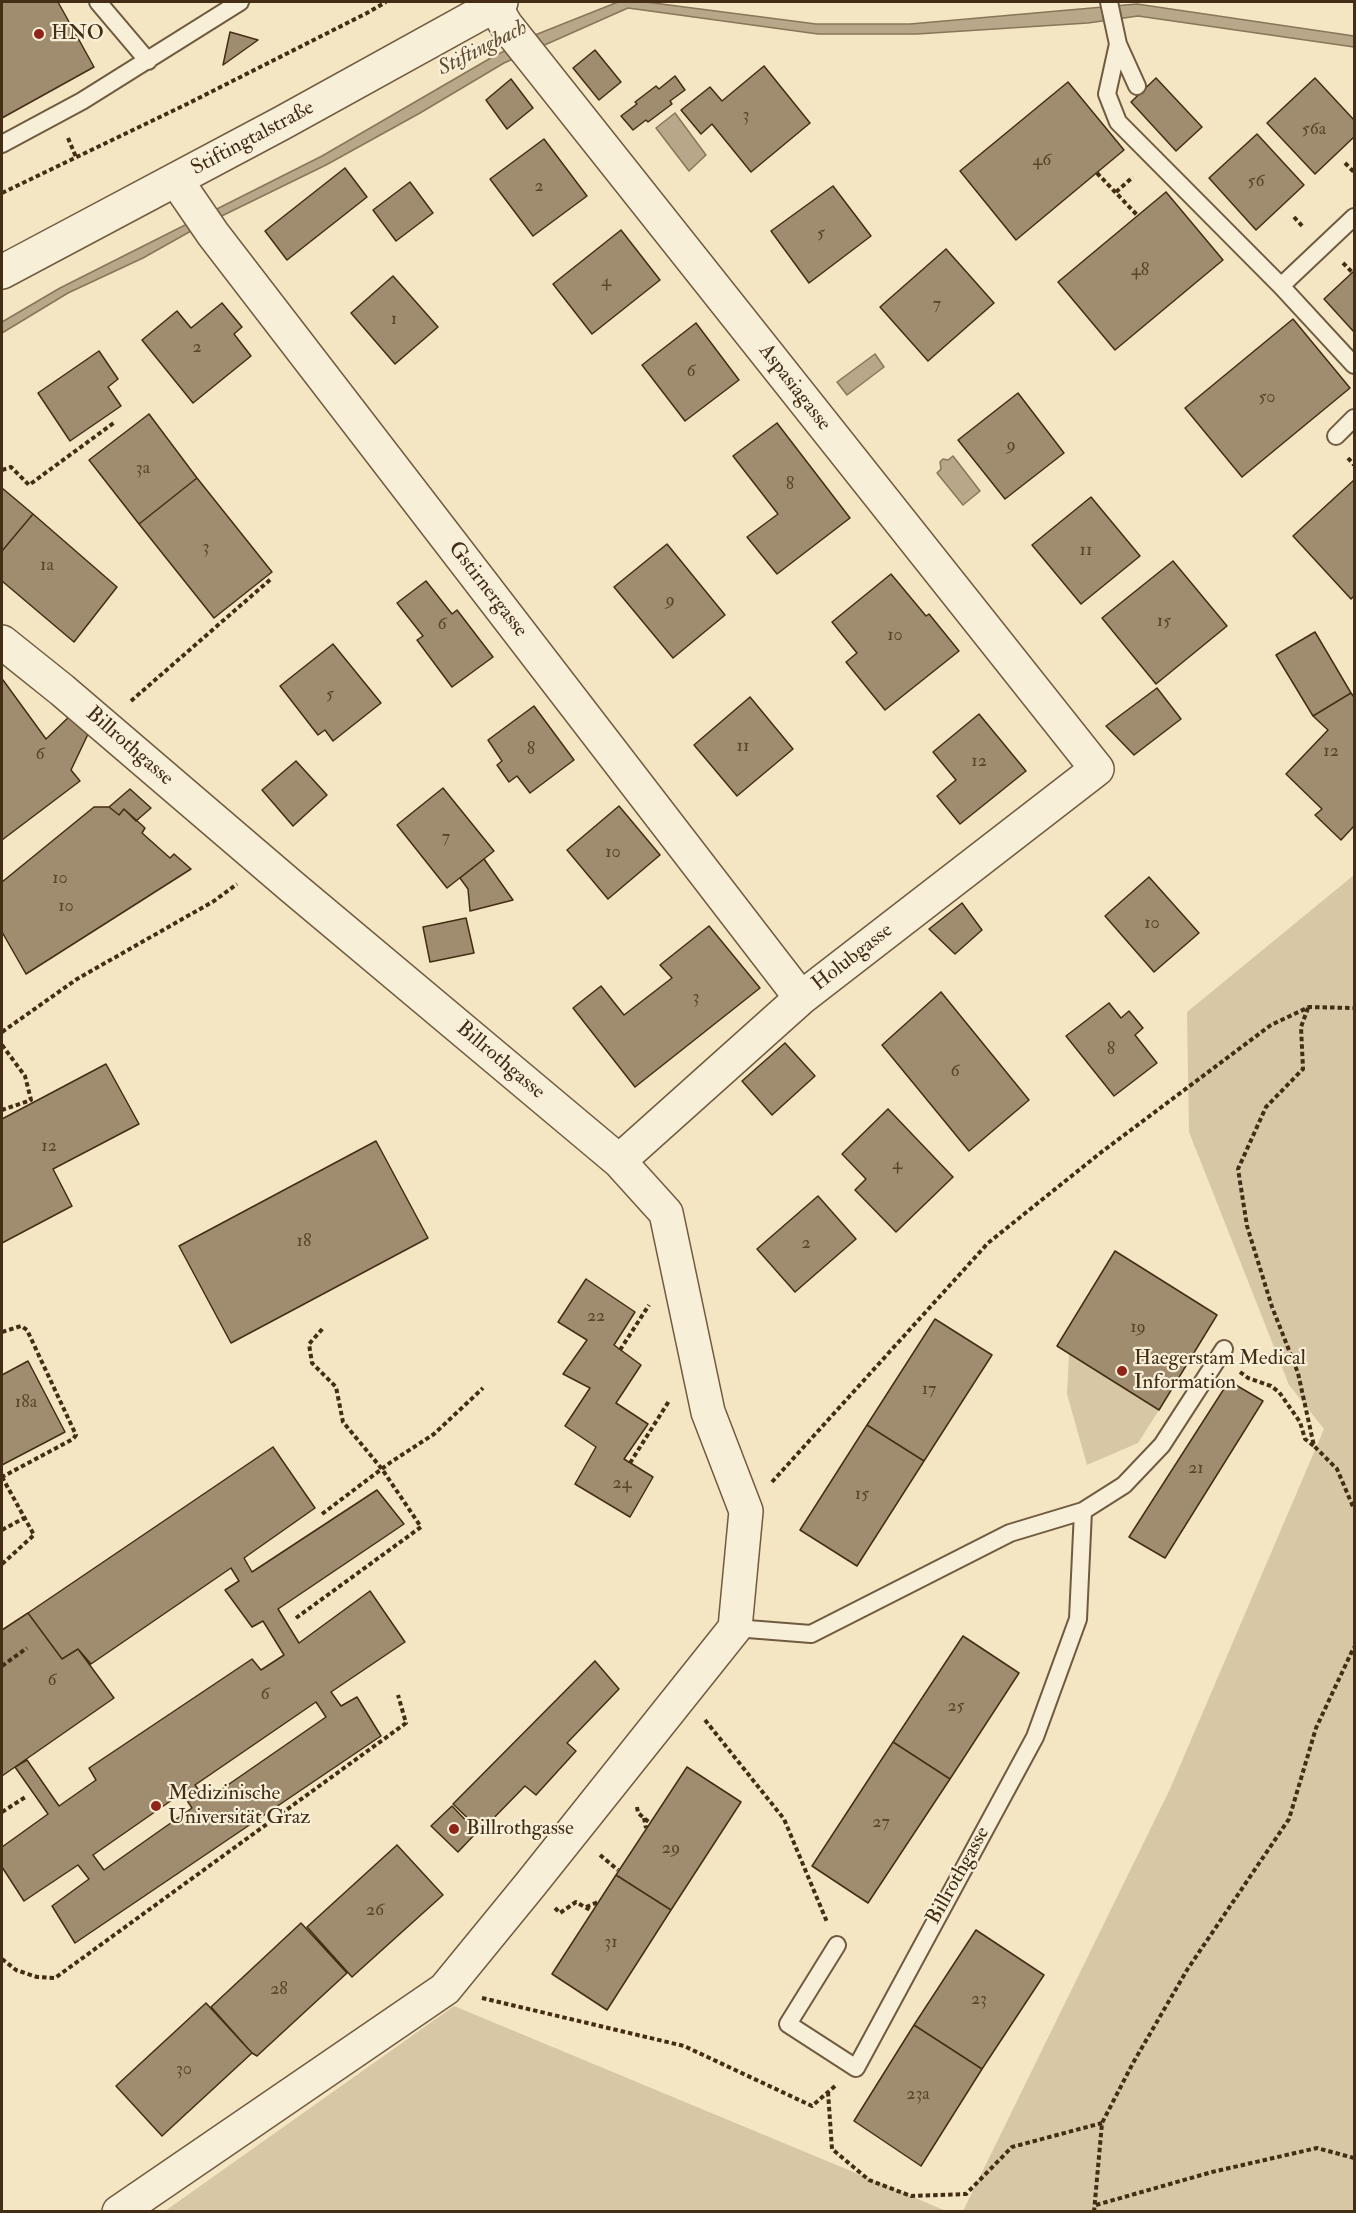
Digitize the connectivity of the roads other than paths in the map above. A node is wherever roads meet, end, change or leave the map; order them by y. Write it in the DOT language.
graph roads {
  1 [pos="98,2"];
  2 [pos="240,2"];
  3 [pos="1109,2"];
  4 [pos="500,10"];
  5 [pos="1118,44"];
  6 [pos="148,61"];
  7 [pos="1137,86"];
  8 [pos="2,144"];
  9 [pos="176,180"];
  10 [pos="1354,217"];
  11 [pos="2,272"];
  12 [pos="1281,286"];
  13 [pos="1354,365"];
  14 [pos="1354,418"];
  15 [pos="1336,436"];
  16 [pos="2,642"];
  17 [pos="1097,769"];
  18 [pos="801,998"];
  19 [pos="619,1161"];
  20 [pos="1223,1351"];
  21 [pos="1083,1511"];
  22 [pos="735,1628"];
  23 [pos="837,1945"];
  24 [pos="118,2211"];
  1 -- 6 [label="lane"];
  2 -- 6 [label="lane"];
  3 -- 5 [label="lane"];
  4 -- 9 [label="street, Stiftingtalstraße"];
  4 -- 17 [label="street, Aspasiagasse"];
  5 -- 7 [label="lane"];
  5 -- 12 [label="lane"];
  6 -- 8 [label="lane"];
  9 -- 11 [label="street, Stiftingtalstraße"];
  9 -- 18 [label="street, Gstirnergasse"];
  10 -- 12 [label="lane"];
  12 -- 13 [label="lane"];
  14 -- 15 [label="lane"];
  16 -- 19 [label="street, Billrothgasse"];
  17 -- 18 [label="street, Holubgasse"];
  18 -- 19 [label="street, Holubgasse"];
  19 -- 22 [label="street, Billrothgasse"];
  20 -- 21 [label="lane"];
  21 -- 22 [label="lane"];
  21 -- 23 [label="lane, Billrothgasse"];
  22 -- 24 [label="street"];
}
